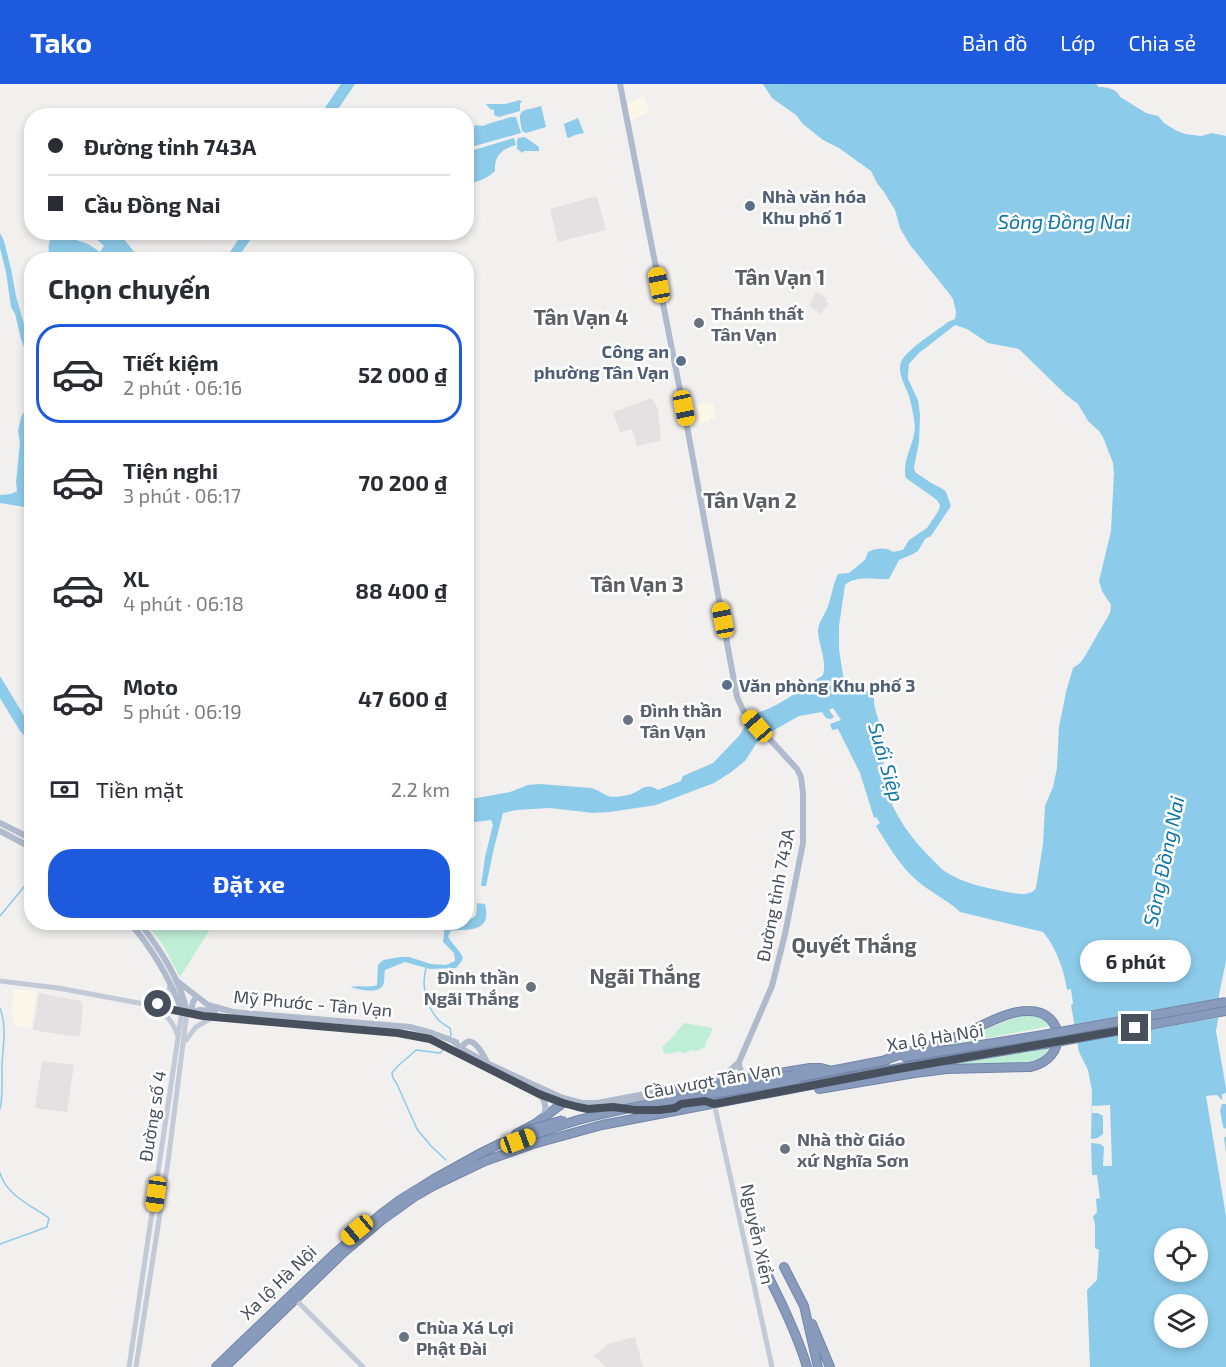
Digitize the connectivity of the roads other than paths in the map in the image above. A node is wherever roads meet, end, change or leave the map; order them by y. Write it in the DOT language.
graph roads {
  1 [pos="620,84"];
  2 [pos="0,823"];
  3 [pos="0,831"];
  4 [pos="24,835"];
  5 [pos="24,843"];
  6 [pos="135,930"];
  7 [pos="145,930"];
  8 [pos="0,981"];
  9 [pos="173,982"];
  10 [pos="196,998"];
  11 [pos="1226,1002"];
  12 [pos="205,1004"];
  13 [pos="154,1006"];
  14 [pos="1226,1011"];
  15 [pos="187,1012"];
  16 [pos="233,1012"];
  17 [pos="217,1015"];
  18 [pos="179,1038"];
  19 [pos="441,1040"];
  20 [pos="184,1044"];
  21 [pos="461,1048"];
  22 [pos="486,1060"];
  23 [pos="885,1060"];
  24 [pos="739,1062"];
  25 [pos="898,1069"];
  26 [pos="833,1071"];
  27 [pos="877,1073"];
  28 [pos="889,1077"];
  29 [pos="752,1078"];
  30 [pos="797,1078"];
  31 [pos="851,1078"];
  32 [pos="675,1089"];
  33 [pos="539,1094"];
  34 [pos="566,1101"];
  35 [pos="681,1104"];
  36 [pos="715,1106"];
  37 [pos="599,1107"];
  38 [pos="543,1118"];
  39 [pos="527,1134"];
  40 [pos="499,1144"];
  41 [pos="499,1156"];
  42 [pos="485,1161"];
  43 [pos="474,1166"];
  44 [pos="784,1268"];
  45 [pos="768,1276"];
  46 [pos="296,1300"];
  47 [pos="804,1306"];
  48 [pos="129,1367"];
  49 [pos="136,1367"];
  50 [pos="214,1367"];
  51 [pos="227,1367"];
  52 [pos="363,1367"];
  53 [pos="772,1367"];
  54 [pos="806,1367"];
  55 [pos="818,1367"];
  56 [pos="830,1367"];
  1 -- 24 [label="main road, Đường tỉnh 743A"];
  2 -- 4 [label="main road"];
  3 -- 5 [label="main road"];
  6 -- 9 [label="main road, Mỹ Phước - Tân Vạn"];
  7 -- 9 [label="main road, Mỹ Phước - Tân Vạn"];
  8 -- 13 [label="street"];
  9 -- 10 [label="main road, Mỹ Phước - Tân Vạn"];
  9 -- 13 [label="street"];
  9 -- 15 [label="main road, Mỹ Phước - Tân Vạn"];
  10 -- 12 [label="main road, Mỹ Phước - Tân Vạn"];
  10 -- 15 [label="main road"];
  11 -- 23 [label="highway, Xa lộ Hà Nội, bridge"];
  12 -- 15 [label="main road"];
  12 -- 16 [label="main road, Mỹ Phước - Tân Vạn"];
  13 -- 15 [label="street"];
  13 -- 18 [label="street"];
  14 -- 25 [label="highway, Xa lộ Hà Nội, bridge"];
  15 -- 17 [label="main road"];
  15 -- 18 [label="street, Đường số 4"];
  15 -- 20 [label="street, Đường số 4"];
  16 -- 17 [label="main road"];
  16 -- 19 [label="main road, Mỹ Phước - Tân Vạn"];
  17 -- 19 [label="main road, Mỹ Phước - Tân Vạn"];
  17 -- 20 [label="street"];
  18 -- 48 [label="street, Đường số 4"];
  19 -- 21 [label="main road"];
  20 -- 49 [label="street, Đường số 4"];
  21 -- 22 [label="main road"];
  21 -- 22 [label="main road"];
  21 -- 33 [label="main road"];
  22 -- 34 [label="main road"];
  23 -- 26 [label="highway, Xa lộ Hà Nội"];
  23 -- 28 [label="highway"];
  24 -- 29 [label="main road"];
  24 -- 32 [label="main road"];
  25 -- 27 [label="highway, Xa lộ Hà Nội"];
  25 -- 28 [label="highway, Xa lộ Hà Nội"];
  26 -- 29 [label="highway, Xa lộ Hà Nội"];
  26 -- 30 [label="highway, Xa lộ Hà Nội"];
  27 -- 28 [label="highway"];
  27 -- 31 [label="highway, Xa lộ Hà Nội"];
  28 -- 36 [label="highway, Xa lộ Hà Nội"];
  29 -- 32 [label="highway, Xa lộ Hà Nội"];
  30 -- 31 [label="highway, Xa lộ Hà Nội"];
  30 -- 39 [label="highway, Cầu vượt Tân Vạn, bridge"];
  31 -- 36 [label="highway, Xa lộ Hà Nội"];
  32 -- 34 [label="main road"];
  33 -- 34 [label="main road"];
  33 -- 38 [label="main road"];
  34 -- 37 [label="main road"];
  34 -- 38 [label="highway"];
  35 -- 36 [label="main road"];
  35 -- 37 [label="main road"];
  35 -- 37 [label="main road"];
  36 -- 41 [label="highway, Xa lộ Hà Nội"];
  36 -- 53 [label="street, Nguyễn Xiển"];
  38 -- 40 [label="highway"];
  39 -- 40 [label="highway, Xa lộ Hà Nội"];
  39 -- 42 [label="highway, Xa lộ Hà Nội"];
  40 -- 50 [label="highway, Xa lộ Hà Nội"];
  41 -- 42 [label="highway, Xa lộ Hà Nội"];
  41 -- 43 [label="highway, Xa lộ Hà Nội"];
  42 -- 43 [label="highway, Xa lộ Hà Nội"];
  43 -- 46 [label="highway, Xa lộ Hà Nội"];
  44 -- 47 [label="highway"];
  45 -- 54 [label="highway"];
  46 -- 51 [label="highway, Xa lộ Hà Nội"];
  46 -- 52 [label="street"];
  47 -- 55 [label="highway"];
  47 -- 56 [label="highway"];
}
